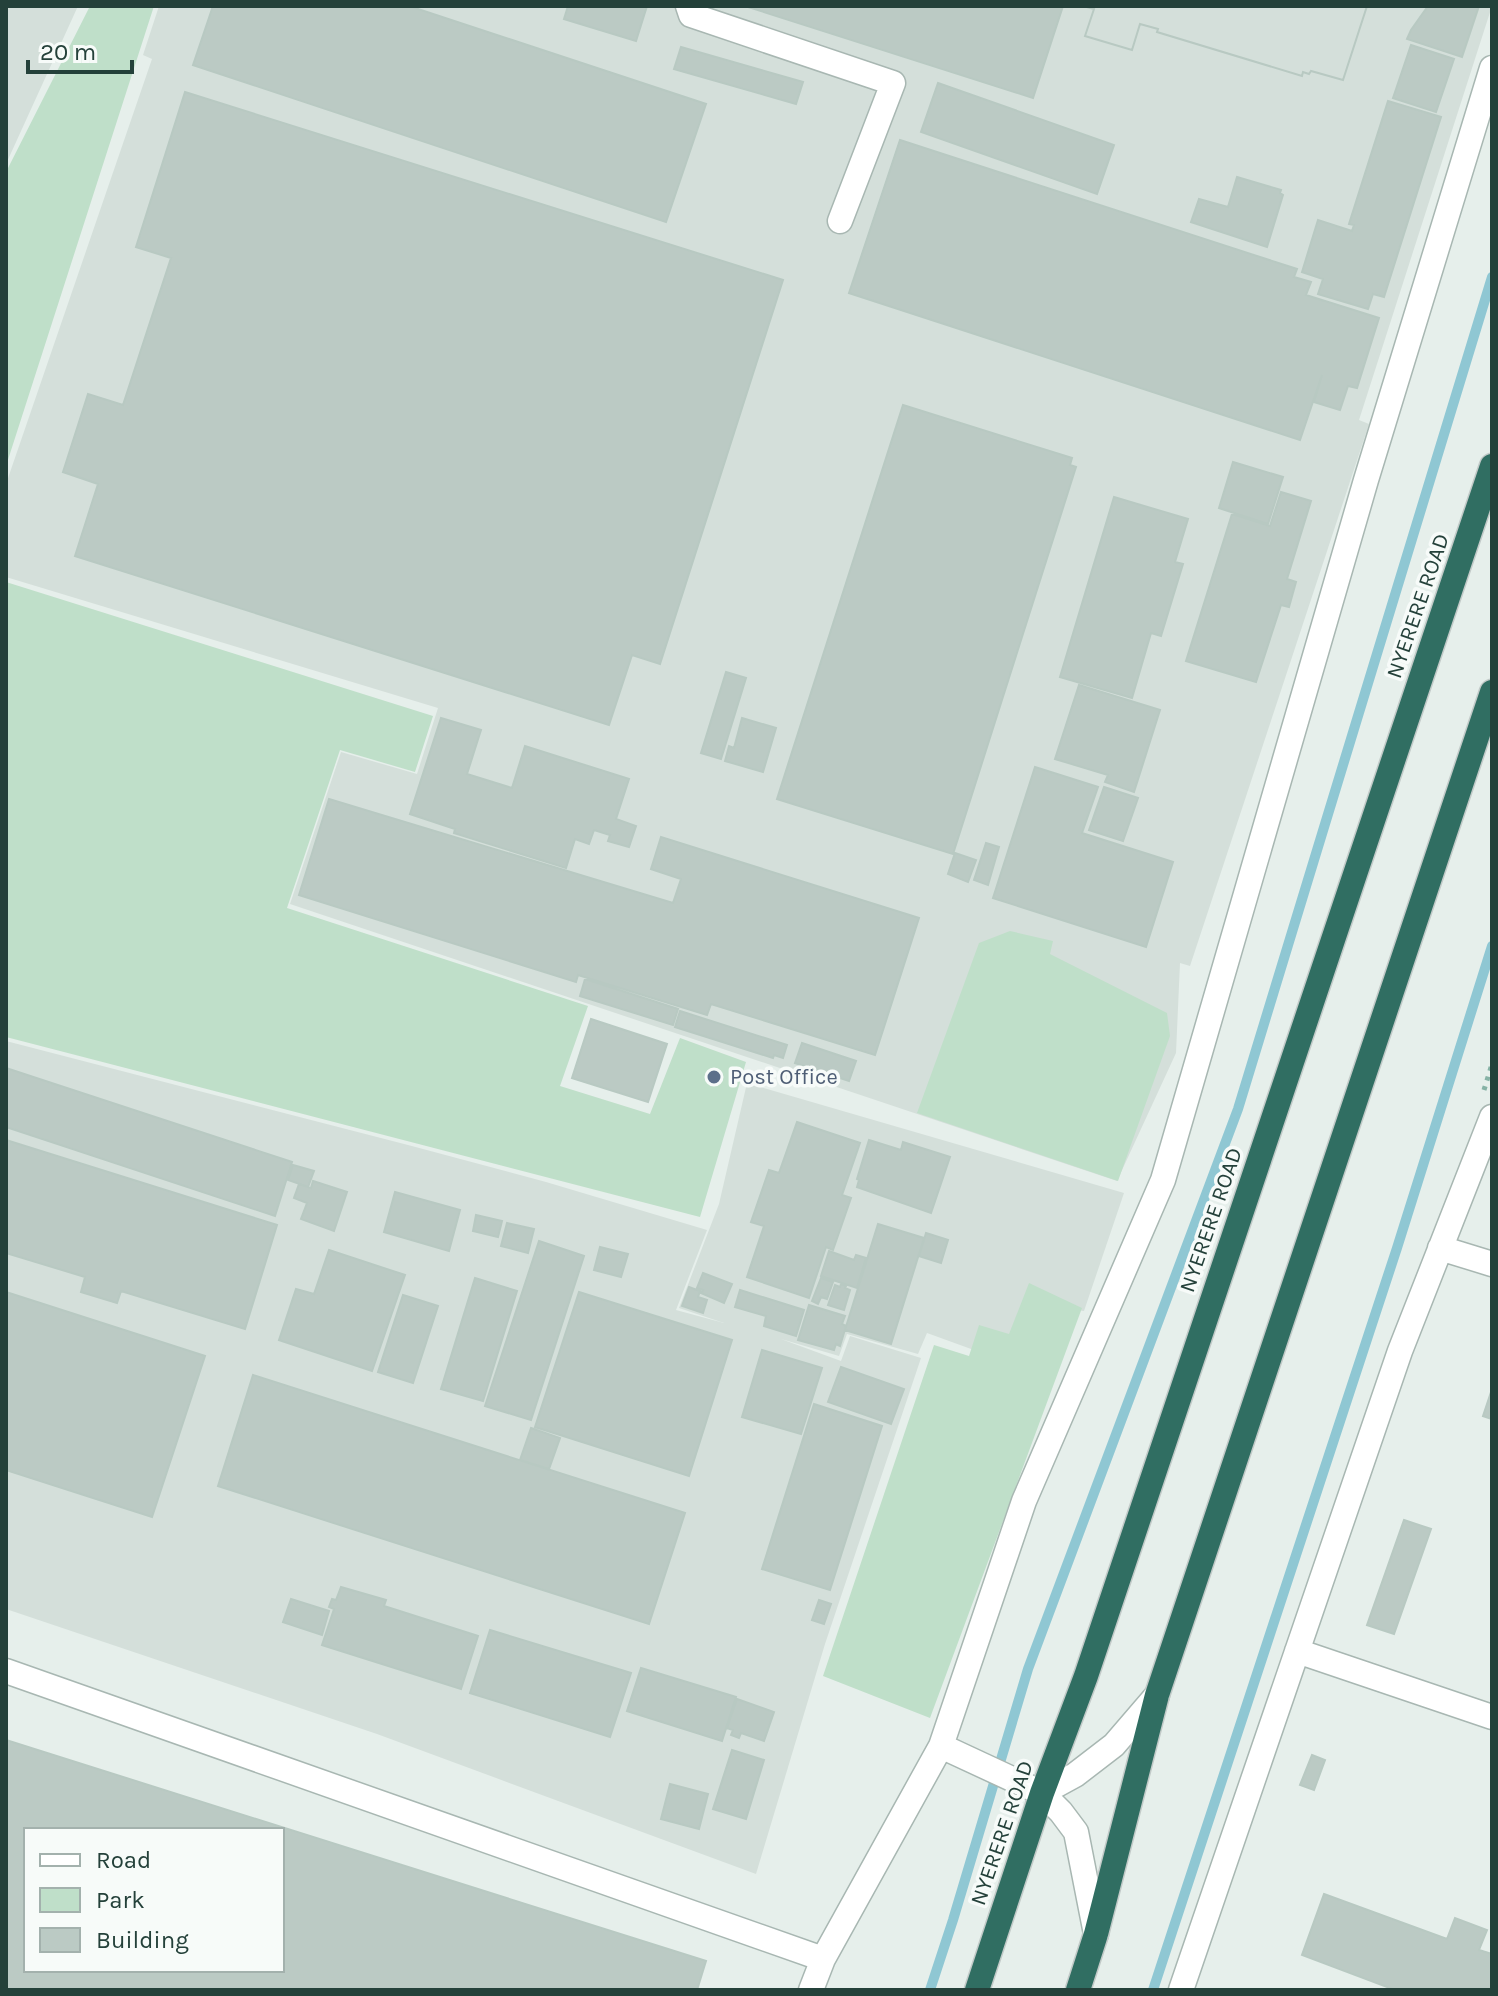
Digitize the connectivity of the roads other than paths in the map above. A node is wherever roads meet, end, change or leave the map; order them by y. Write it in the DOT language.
graph roads {
  1 [pos="688,6"];
  2 [pos="1492,68"];
  3 [pos="840,221"];
  4 [pos="1492,466"];
  5 [pos="1492,692"];
  6 [pos="1492,1117"];
  7 [pos="1440,1248"];
  8 [pos="1492,1264"];
  9 [pos="1297,1651"];
  10 [pos="6,1671"];
  11 [pos="1157,1695"];
  12 [pos="1492,1717"];
  13 [pos="941,1746"];
  14 [pos="1042,1793"];
  15 [pos="1096,1934"];
  16 [pos="823,1959"];
  17 [pos="811,1990"];
  18 [pos="977,1990"];
  19 [pos="1078,1990"];
  20 [pos="1181,1990"];
  1 -- 3 [label="street"];
  2 -- 13 [label="street"];
  4 -- 14 [label="highway, NYERERE ROAD"];
  5 -- 11 [label="highway"];
  6 -- 7 [label="street"];
  7 -- 8 [label="street"];
  7 -- 9 [label="street"];
  9 -- 12 [label="street"];
  9 -- 20 [label="street"];
  10 -- 16 [label="street"];
  11 -- 14 [label="street"];
  11 -- 15 [label="highway"];
  13 -- 14 [label="street"];
  13 -- 16 [label="street"];
  14 -- 15 [label="street"];
  14 -- 18 [label="highway, NYERERE ROAD"];
  15 -- 19 [label="highway"];
  16 -- 17 [label="street"];
}
